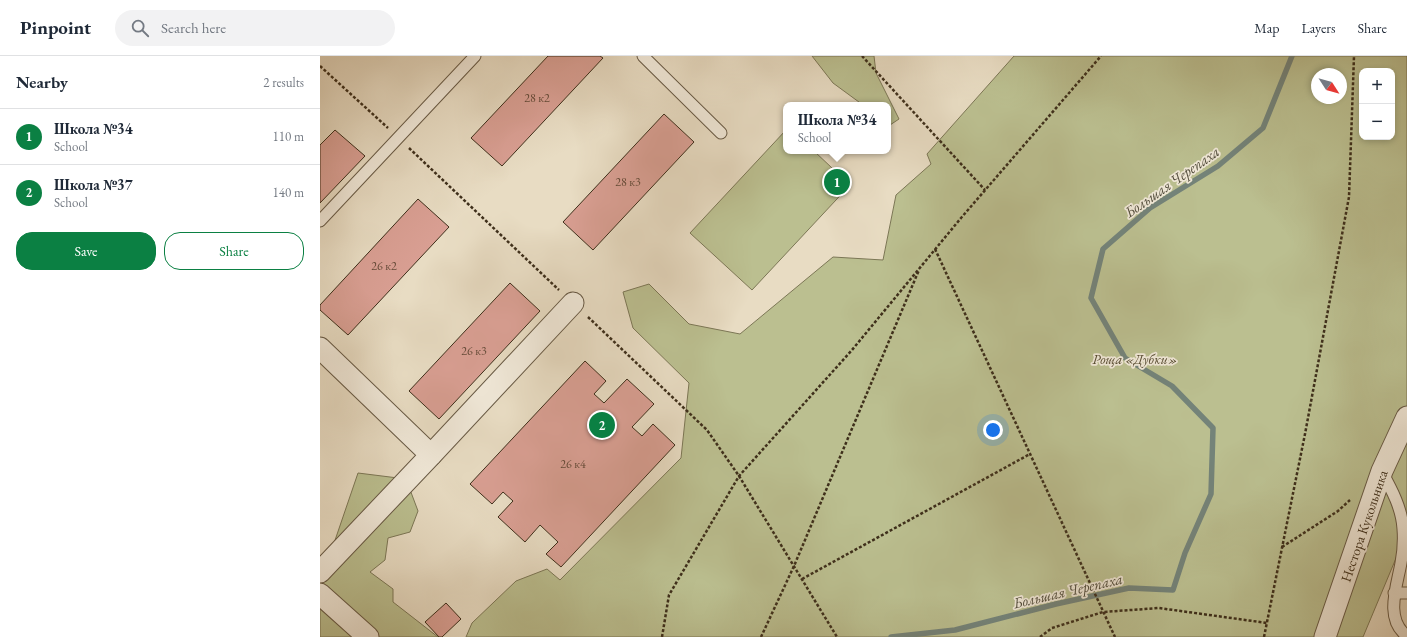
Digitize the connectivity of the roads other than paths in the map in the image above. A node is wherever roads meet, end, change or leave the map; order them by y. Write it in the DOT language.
graph roads {
  1 [pos="475,56"];
  2 [pos="643,56"];
  3 [pos="721,133"];
  4 [pos="320,221"];
  5 [pos="573,303"];
  6 [pos="320,348"];
  7 [pos="1407,417"];
  8 [pos="431,455"];
  9 [pos="1382,471"];
  10 [pos="320,572"];
  11 [pos="1394,593"];
  12 [pos="1407,593"];
  13 [pos="320,594"];
  14 [pos="1407,636"];
  15 [pos="368,637"];
  16 [pos="1325,637"];
  1 -- 4 [label="lane"];
  2 -- 3 [label="lane"];
  5 -- 8 [label="street"];
  6 -- 8 [label="street"];
  7 -- 9 [label="street, Нестора Кукольника"];
  8 -- 10 [label="street"];
  9 -- 11 [label="lane"];
  9 -- 16 [label="street, Нестора Кукольника"];
  11 -- 12 [label="lane"];
  11 -- 14 [label="lane"];
  13 -- 15 [label="street"];
}
